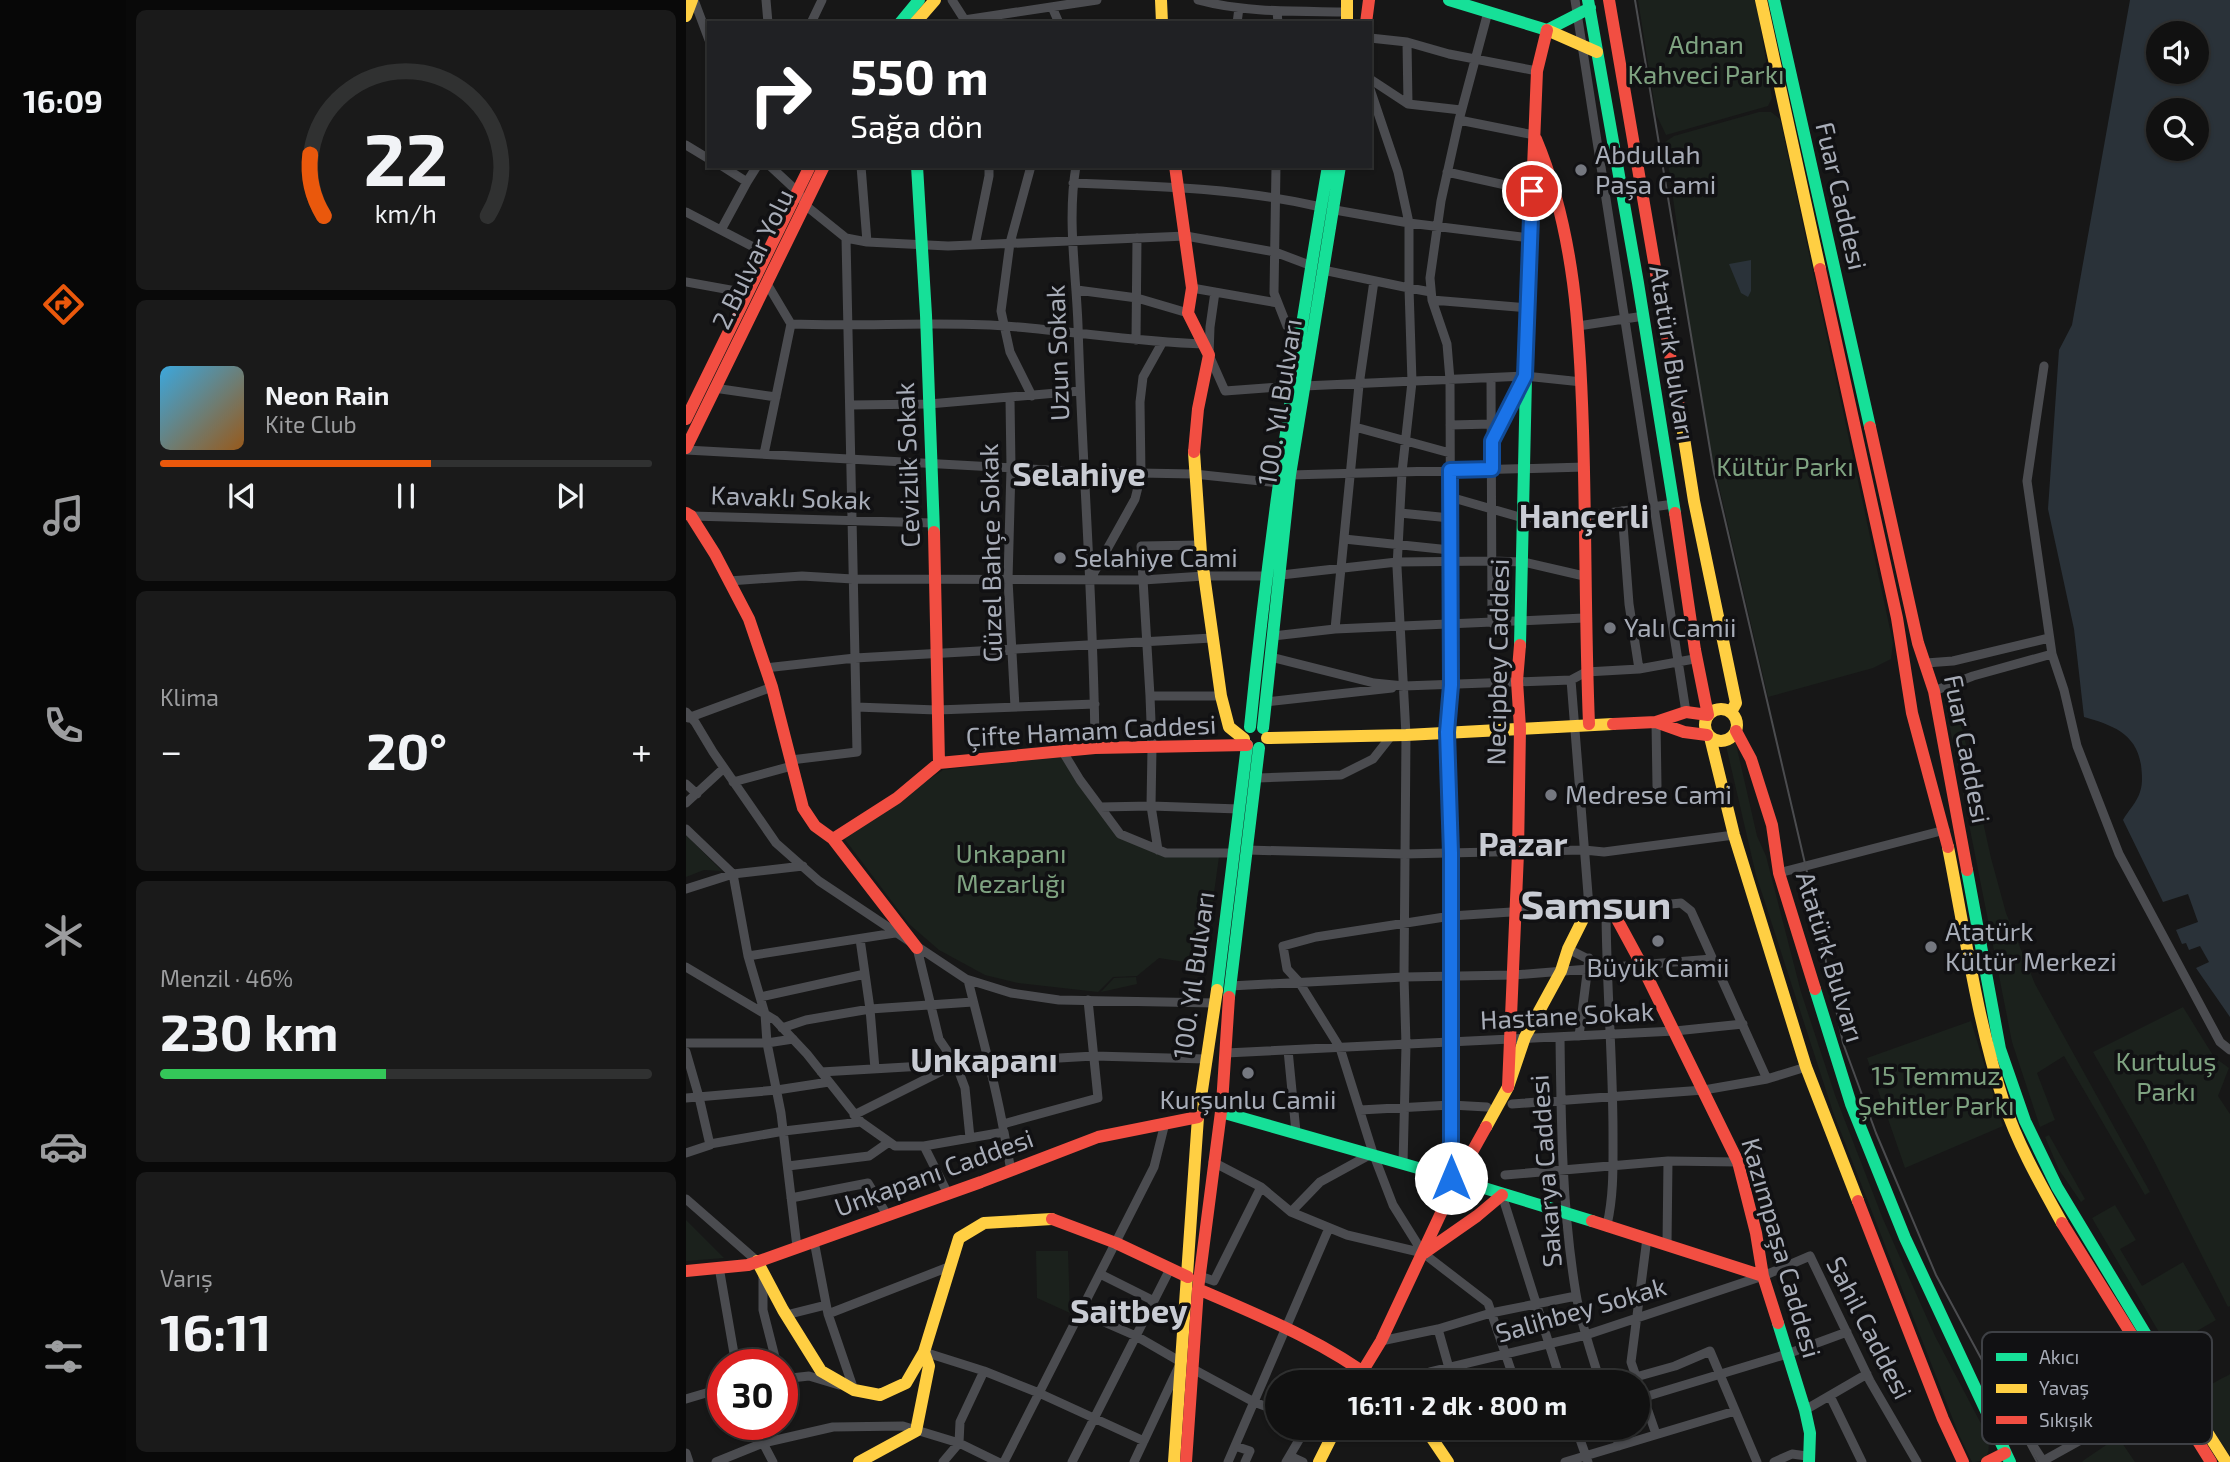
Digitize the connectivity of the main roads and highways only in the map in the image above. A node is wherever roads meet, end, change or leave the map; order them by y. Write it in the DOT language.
graph roads {
  1 [pos="693,0"];
  2 [pos="919,0"];
  3 [pos="935,0"];
  4 [pos="1161,0"];
  5 [pos="1369,0"];
  6 [pos="1449,0"];
  7 [pos="1609,0"];
  8 [pos="1761,0"];
  9 [pos="1774,0"];
  10 [pos="1589,4"];
  11 [pos="1575,6"];
  12 [pos="686,16"];
  13 [pos="902,21"];
  14 [pos="917,21"];
  15 [pos="1163,21"];
  16 [pos="1366,21"];
  17 [pos="1547,30"];
  18 [pos="1597,52"];
  19 [pos="1534,135"];
  20 [pos="809,168"];
  21 [pos="825,168"];
  22 [pos="917,168"];
  23 [pos="1175,168"];
  24 [pos="1328,168"];
  25 [pos="1340,168"];
  26 [pos="1318,268"];
  27 [pos="1298,386"];
  28 [pos="686,419"];
  29 [pos="686,449"];
  30 [pos="1285,479"];
  31 [pos="688,514"];
  32 [pos="1926,663"];
  33 [pos="1905,669"];
  34 [pos="1936,707"];
  35 [pos="1731,712"];
  36 [pos="1683,713"];
  37 [pos="1912,713"];
  38 [pos="1707,715"];
  39 [pos="1656,722"];
  40 [pos="1589,724"];
  41 [pos="1520,728"];
  42 [pos="1736,731"];
  43 [pos="1684,732"];
  44 [pos="1709,736"];
  45 [pos="1255,738"];
  46 [pos="939,763"];
  47 [pos="833,839"];
  48 [pos="1589,907"];
  49 [pos="1609,908"];
  50 [pos="917,948"];
  51 [pos="1508,1087"];
  52 [pos="1200,1101"];
  53 [pos="1222,1108"];
  54 [pos="1198,1121"];
  55 [pos="1220,1127"];
  56 [pos="1454,1179"];
  57 [pos="1502,1195"];
  58 [pos="1423,1253"];
  59 [pos="760,1267"];
  60 [pos="686,1271"];
  61 [pos="1762,1276"];
  62 [pos="1195,1281"];
  63 [pos="2129,1332"];
  64 [pos="2145,1332"];
  65 [pos="923,1352"];
  66 [pos="1362,1369"];
  67 [pos="1982,1402"];
  68 [pos="1329,1440"];
  69 [pos="1433,1440"];
  70 [pos="2212,1440"];
  71 [pos="2200,1444"];
  72 [pos="2008,1457"];
  73 [pos="1324,1460"];
  74 [pos="1809,1460"];
  75 [pos="859,1462"];
  76 [pos="1174,1462"];
  77 [pos="1186,1462"];
  78 [pos="1448,1462"];
  79 [pos="1964,1462"];
  80 [pos="1987,1462"];
  81 [pos="2211,1462"];
  82 [pos="2226,1462"];
  1 -- 12 [label="main road"];
  2 -- 13 [label="main road"];
  3 -- 14 [label="main road"];
  4 -- 15 [label="main road"];
  5 -- 16 [label="main road"];
  6 -- 17 [label="main road"];
  7 -- 35 [label="main road, Atatürk Bulvarı"];
  8 -- 33 [label="main road, Fuar Caddesi"];
  9 -- 32 [label="main road, Fuar Caddesi"];
  10 -- 11 [label="main road"];
  10 -- 18 [label="main road, Atatürk Bulvarı"];
  11 -- 17 [label="main road"];
  17 -- 18 [label="main road"];
  17 -- 19 [label="main road, Necipbey Caddesi"];
  18 -- 38 [label="main road, Atatürk Bulvarı"];
  19 -- 40 [label="main road"];
  19 -- 41 [label="main road, Necipbey Caddesi"];
  20 -- 28 [label="main road, 2.Bulvar Yolu"];
  21 -- 29 [label="main road, 2.Bulvar Yolu"];
  22 -- 46 [label="main road, Cevizlik Sokak"];
  23 -- 45 [label="main road"];
  24 -- 26 [label="main road, 100. Yıl Bulvarı"];
  25 -- 26 [label="main road, 100. Yıl Bulvarı"];
  26 -- 27 [label="main road, 100. Yıl Bulvarı"];
  26 -- 27 [label="main road, 100. Yıl Bulvarı"];
  27 -- 30 [label="main road, 100. Yıl Bulvarı"];
  30 -- 45 [label="main road, 100. Yıl Bulvarı"];
  30 -- 45 [label="main road, 100. Yıl Bulvarı"];
  31 -- 47 [label="main road"];
  32 -- 33 [label="main road"];
  32 -- 34 [label="main road, Fuar Caddesi"];
  33 -- 37 [label="main road, Fuar Caddesi"];
  34 -- 37 [label="main road"];
  34 -- 64 [label="main road, Fuar Caddesi"];
  35 -- 38 [label="main road"];
  35 -- 42 [label="main road"];
  36 -- 38 [label="main road, Çifte Hamam Caddesi"];
  36 -- 39 [label="main road, Çifte Hamam Caddesi"];
  36 -- 43 [label="main road"];
  37 -- 63 [label="main road, Fuar Caddesi"];
  38 -- 44 [label="main road"];
  39 -- 40 [label="main road, Çifte Hamam Caddesi"];
  39 -- 43 [label="main road"];
  40 -- 41 [label="main road, Çifte Hamam Caddesi"];
  41 -- 45 [label="main road, Çifte Hamam Caddesi"];
  41 -- 51 [label="main road, Necipbey Caddesi"];
  42 -- 44 [label="main road"];
  42 -- 67 [label="main road, Atatürk Bulvarı"];
  43 -- 44 [label="main road"];
  44 -- 79 [label="main road"];
  45 -- 46 [label="main road, Çifte Hamam Caddesi"];
  45 -- 52 [label="main road, 100. Yıl Bulvarı"];
  45 -- 53 [label="main road, 100. Yıl Bulvarı"];
  46 -- 47 [label="main road"];
  47 -- 50 [label="main road"];
  48 -- 51 [label="main road"];
  49 -- 61 [label="main road, Kazımpaşa Caddesi"];
  51 -- 56 [label="main road"];
  52 -- 53 [label="main road"];
  52 -- 54 [label="main road, 100. Yıl Bulvarı"];
  53 -- 55 [label="main road, 100. Yıl Bulvarı"];
  53 -- 56 [label="main road"];
  54 -- 55 [label="main road, Unkapanı Caddesi"];
  54 -- 59 [label="main road, Unkapanı Caddesi"];
  54 -- 62 [label="main road, 100. Yıl Bulvarı"];
  55 -- 62 [label="main road, 100. Yıl Bulvarı"];
  56 -- 57 [label="main road"];
  56 -- 58 [label="main road"];
  57 -- 58 [label="main road"];
  57 -- 61 [label="main road"];
  58 -- 66 [label="main road"];
  59 -- 60 [label="main road, Unkapanı Caddesi"];
  59 -- 65 [label="main road"];
  61 -- 74 [label="main road, Kazımpaşa Caddesi"];
  62 -- 65 [label="main road"];
  62 -- 66 [label="main road"];
  62 -- 76 [label="main road, 100. Yıl Bulvarı"];
  62 -- 77 [label="main road, 100. Yıl Bulvarı"];
  65 -- 75 [label="main road"];
  68 -- 73 [label="main road"];
  69 -- 78 [label="main road"];
  70 -- 82 [label="main road, Fuar Caddesi"];
  71 -- 81 [label="main road, Fuar Caddesi"];
  72 -- 80 [label="main road"];
}
